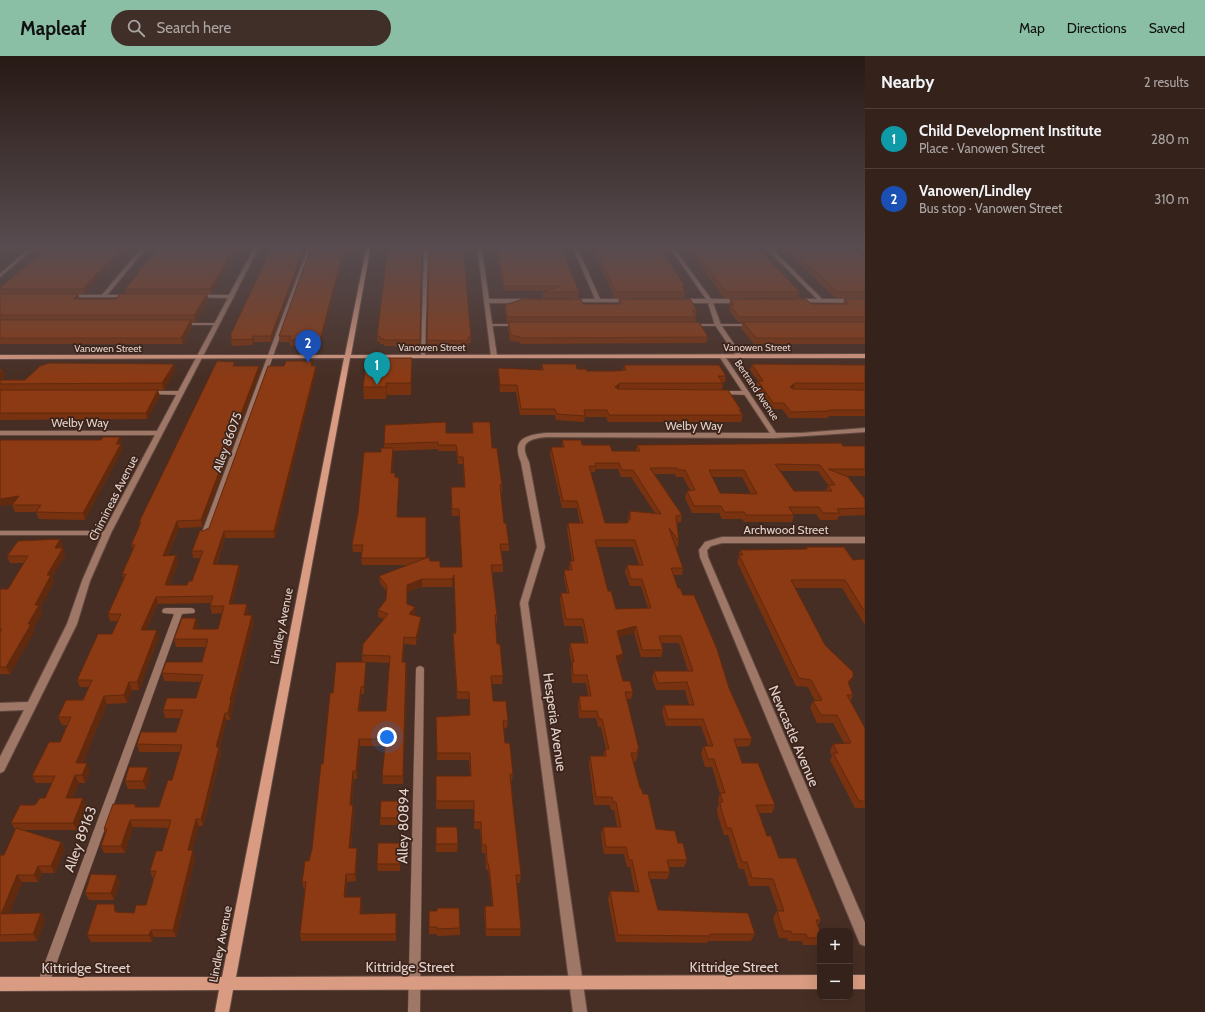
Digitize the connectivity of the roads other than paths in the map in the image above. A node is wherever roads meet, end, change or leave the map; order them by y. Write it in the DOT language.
graph roads {
  1 [pos="109,290"];
  2 [pos="235,290"];
  3 [pos="295,290"];
  4 [pos="361,290"];
  5 [pos="425,290"];
  6 [pos="485,290"];
  7 [pos="593,290"];
  8 [pos="702,290"];
  9 [pos="810,290"];
  10 [pos="63,296"];
  11 [pos="103,296"];
  12 [pos="133,296"];
  13 [pos="194,296"];
  14 [pos="232,296"];
  15 [pos="487,301"];
  16 [pos="537,301"];
  17 [pos="567,301"];
  18 [pos="598,301"];
  19 [pos="636,301"];
  20 [pos="674,301"];
  21 [pos="710,301"];
  22 [pos="744,301"];
  23 [pos="790,301"];
  24 [pos="821,301"];
  25 [pos="865,301"];
  26 [pos="178,324"];
  27 [pos="217,324"];
  28 [pos="490,325"];
  29 [pos="525,325"];
  30 [pos="683,325"];
  31 [pos="718,325"];
  32 [pos="759,325"];
  33 [pos="200,356"];
  34 [pos="270,356"];
  35 [pos="348,356"];
  36 [pos="423,356"];
  37 [pos="494,356"];
  38 [pos="722,356"];
  39 [pos="739,356"];
  40 [pos="865,356"];
  41 [pos="0,357"];
  42 [pos="142,393"];
  43 [pos="181,393"];
  44 [pos="717,393"];
  45 [pos="747,393"];
  46 [pos="865,430"];
  47 [pos="0,433"];
  48 [pos="160,433"];
  49 [pos="775,436"];
  50 [pos="524,440"];
  51 [pos="0,533"];
  52 [pos="107,533"];
  53 [pos="205,535"];
  54 [pos="865,540"];
  55 [pos="708,544"];
  56 [pos="166,611"];
  57 [pos="179,611"];
  58 [pos="191,611"];
  59 [pos="420,669"];
  60 [pos="30,706"];
  61 [pos="0,707"];
  62 [pos="0,768"];
  63 [pos="865,939"];
  64 [pos="817,982"];
  65 [pos="853,982"];
  66 [pos="865,982"];
  67 [pos="414,983"];
  68 [pos="576,983"];
  69 [pos="0,984"];
  70 [pos="43,984"];
  71 [pos="227,984"];
  72 [pos="222,1012"];
  73 [pos="414,1012"];
  74 [pos="580,1012"];
  1 -- 11 [label="street"];
  2 -- 14 [label="street, Chimineas Avenue"];
  3 -- 34 [label="lane, Alley 86075"];
  4 -- 35 [label="main road, Lindley Avenue"];
  5 -- 36 [label="lane"];
  6 -- 15 [label="street"];
  7 -- 18 [label="street"];
  8 -- 21 [label="street, Bertrand Avenue"];
  9 -- 24 [label="street"];
  10 -- 11 [label="street"];
  11 -- 12 [label="street"];
  13 -- 14 [label="street"];
  14 -- 27 [label="street, Chimineas Avenue"];
  15 -- 16 [label="street"];
  15 -- 28 [label="street"];
  17 -- 18 [label="street"];
  18 -- 19 [label="street"];
  20 -- 21 [label="street"];
  21 -- 22 [label="street"];
  21 -- 31 [label="street, Bertrand Avenue"];
  23 -- 24 [label="street"];
  24 -- 25 [label="street"];
  26 -- 27 [label="lane"];
  27 -- 33 [label="street, Chimineas Avenue"];
  28 -- 29 [label="lane"];
  28 -- 37 [label="street"];
  30 -- 31 [label="lane"];
  31 -- 32 [label="lane"];
  31 -- 39 [label="street, Bertrand Avenue"];
  33 -- 34 [label="main road, Vanowen Street"];
  33 -- 41 [label="main road, Vanowen Street"];
  33 -- 43 [label="street, Chimineas Avenue"];
  34 -- 35 [label="main road, Vanowen Street"];
  34 -- 53 [label="lane, Alley 86075"];
  35 -- 36 [label="main road, Vanowen Street"];
  35 -- 71 [label="main road, Lindley Avenue"];
  36 -- 37 [label="main road, Vanowen Street"];
  37 -- 38 [label="main road, Vanowen Street"];
  38 -- 39 [label="main road, Vanowen Street"];
  38 -- 45 [label="street, Bertrand Avenue"];
  39 -- 40 [label="main road, Vanowen Street"];
  42 -- 43 [label="lane"];
  43 -- 48 [label="street, Chimineas Avenue"];
  44 -- 45 [label="lane"];
  45 -- 49 [label="street, Bertrand Avenue"];
  46 -- 49 [label="street, Welby Way"];
  47 -- 48 [label="street, Welby Way"];
  48 -- 52 [label="street, Chimineas Avenue"];
  49 -- 50 [label="street, Welby Way"];
  50 -- 68 [label="street, Hesperia Avenue"];
  51 -- 52 [label="street"];
  52 -- 60 [label="street, Chimineas Avenue"];
  54 -- 55 [label="street, Archwood Street"];
  55 -- 63 [label="street, Newcastle Avenue"];
  56 -- 57 [label="lane"];
  57 -- 58 [label="lane"];
  57 -- 70 [label="lane, Alley 89163"];
  59 -- 67 [label="lane, Alley 80894"];
  60 -- 61 [label="street"];
  60 -- 62 [label="street, Chimineas Avenue"];
  64 -- 68 [label="main road, Kittridge Street"];
  65 -- 66 [label="main road"];
  67 -- 68 [label="main road, Kittridge Street"];
  67 -- 71 [label="main road, Kittridge Street"];
  67 -- 73 [label="lane, Alley 80894"];
  68 -- 74 [label="street, Hesperia Avenue"];
  69 -- 70 [label="main road, Kittridge Street"];
  70 -- 71 [label="main road, Kittridge Street"];
  71 -- 72 [label="main road, Lindley Avenue"];
}
